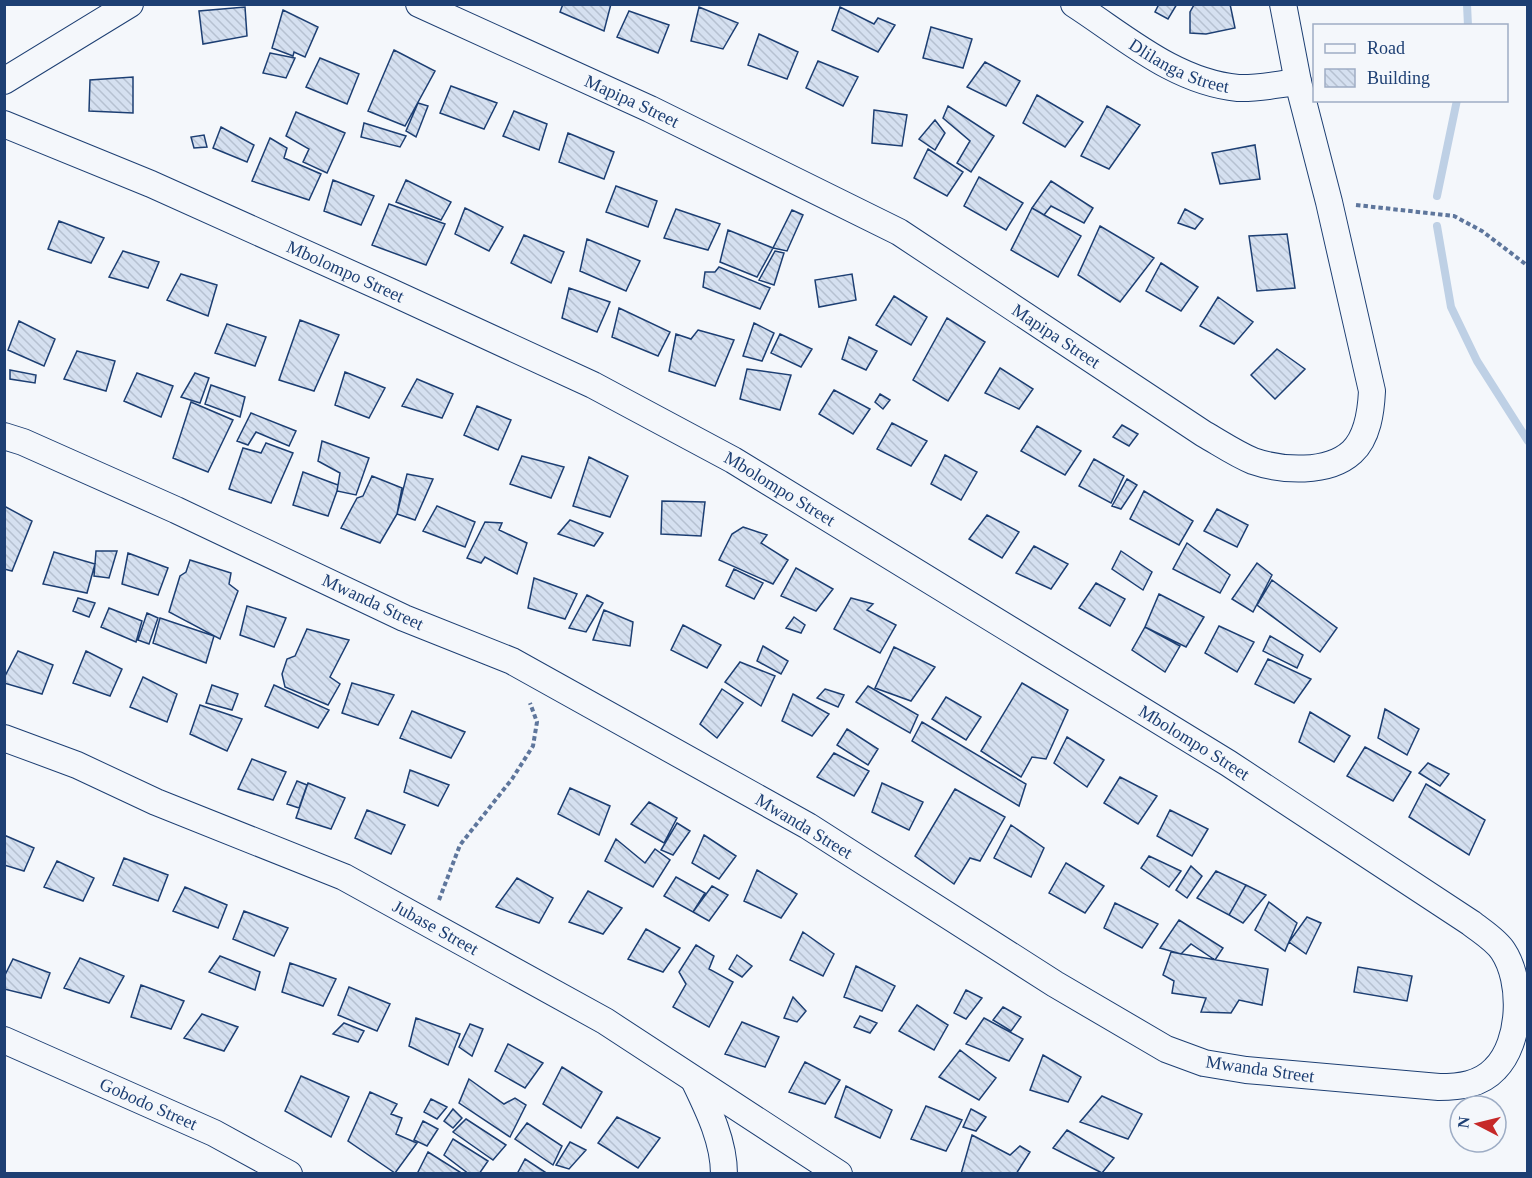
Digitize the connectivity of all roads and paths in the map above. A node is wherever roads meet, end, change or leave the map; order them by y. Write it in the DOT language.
graph roads {
  1 [pos="130,4"];
  2 [pos="419,4"];
  3 [pos="1074,4"];
  4 [pos="1283,4"];
  5 [pos="4,81"];
  6 [pos="1298,82"];
  7 [pos="4,124"];
  8 [pos="1329,202"];
  9 [pos="1527,266"];
  10 [pos="4,436"];
  11 [pos="529,700"];
  12 [pos="4,738"];
  13 [pos="430,923"];
  14 [pos="1502,950"];
  15 [pos="4,1040"];
  16 [pos="694,1080"];
  17 [pos="289,1173"];
  18 [pos="724,1173"];
  19 [pos="839,1173"];
  1 -- 5 [label="street"];
  2 -- 8 [label="street, Mapipa Street"];
  3 -- 6 [label="street, Dlilanga Street"];
  4 -- 6 [label="street, Mapipa Street"];
  6 -- 8 [label="street, Mapipa Street"];
  7 -- 14 [label="street, Mbolompo Street"];
  8 -- 9 [label="path"];
  10 -- 14 [label="street, Mwanda Street"];
  11 -- 13 [label="path"];
  12 -- 13 [label="street, Jubase Street"];
  13 -- 16 [label="street, Jubase Street"];
  15 -- 17 [label="street, Gobodo Street"];
  16 -- 18 [label="street"];
  16 -- 19 [label="street, Jubase Street"];
}
